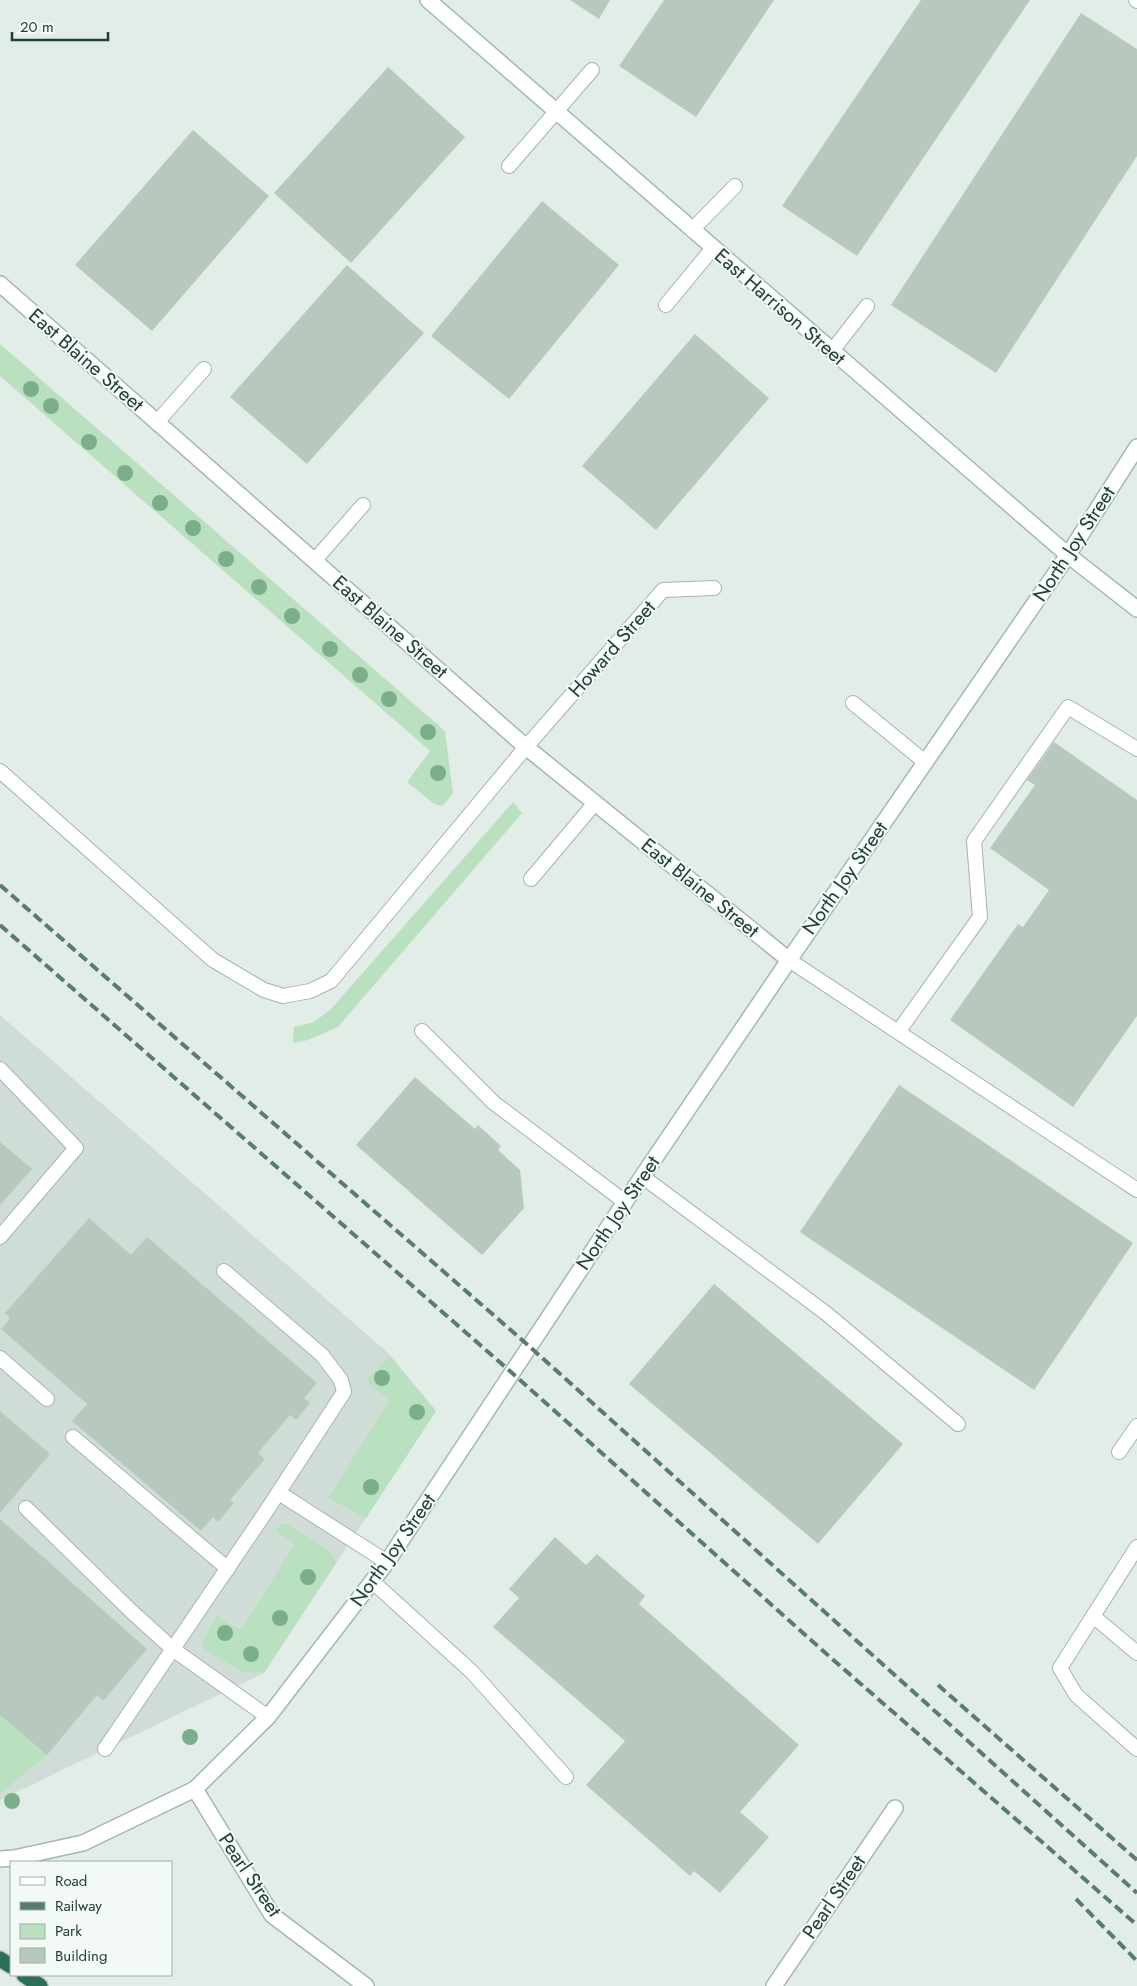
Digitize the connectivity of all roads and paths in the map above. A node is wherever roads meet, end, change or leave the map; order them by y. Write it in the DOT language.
graph roads {
  1 [pos="428,0"];
  2 [pos="592,70"];
  3 [pos="556,112"];
  4 [pos="509,166"];
  5 [pos="734,186"];
  6 [pos="692,230"];
  7 [pos="713,248"];
  8 [pos="0,284"];
  9 [pos="666,305"];
  10 [pos="866,306"];
  11 [pos="832,351"];
  12 [pos="204,369"];
  13 [pos="157,422"];
  14 [pos="1137,447"];
  15 [pos="363,504"];
  16 [pos="1068,555"];
  17 [pos="315,560"];
  18 [pos="714,588"];
  19 [pos="1137,609"];
  20 [pos="853,703"];
  21 [pos="526,746"];
  22 [pos="1137,749"];
  23 [pos="925,762"];
  24 [pos="0,771"];
  25 [pos="595,803"];
  26 [pos="531,879"];
  27 [pos="789,960"];
  28 [pos="422,1031"];
  29 [pos="898,1032"];
  30 [pos="0,1069"];
  31 [pos="643,1177"];
  32 [pos="1137,1190"];
  33 [pos="626,1202"];
  34 [pos="0,1238"];
  35 [pos="224,1271"];
  36 [pos="0,1358"];
  37 [pos="47,1399"];
  38 [pos="958,1424"];
  39 [pos="1137,1426"];
  40 [pos="73,1437"];
  41 [pos="1119,1452"];
  42 [pos="279,1493"];
  43 [pos="26,1508"];
  44 [pos="1137,1547"];
  45 [pos="386,1562"];
  46 [pos="228,1569"];
  47 [pos="373,1582"];
  48 [pos="1093,1616"];
  49 [pos="174,1650"];
  50 [pos="1137,1653"];
  51 [pos="268,1717"];
  52 [pos="1137,1748"];
  53 [pos="105,1749"];
  54 [pos="566,1777"];
  55 [pos="195,1789"];
  56 [pos="894,1808"];
  57 [pos="0,1859"];
  58 [pos="25,1976"];
  59 [pos="40,1986"];
  60 [pos="366,1986"];
  61 [pos="774,1986"];
  1 -- 3 [label="street, East Harrison Street"];
  2 -- 3 [label="lane"];
  3 -- 4 [label="lane"];
  3 -- 6 [label="street, East Harrison Street"];
  5 -- 6 [label="lane"];
  6 -- 7 [label="street, East Harrison Street"];
  7 -- 9 [label="lane"];
  7 -- 11 [label="street, East Harrison Street"];
  8 -- 13 [label="street, East Blaine Street"];
  10 -- 11 [label="lane"];
  11 -- 16 [label="street, East Harrison Street"];
  12 -- 13 [label="lane"];
  13 -- 17 [label="street, East Blaine Street"];
  14 -- 16 [label="street, North Joy Street"];
  15 -- 17 [label="lane"];
  16 -- 19 [label="street, East Harrison Street"];
  16 -- 23 [label="street, North Joy Street"];
  17 -- 21 [label="street, East Blaine Street"];
  18 -- 21 [label="lane, Howard Street"];
  20 -- 23 [label="lane"];
  21 -- 24 [label="lane, Howard Street"];
  21 -- 25 [label="street, East Blaine Street"];
  22 -- 29 [label="lane"];
  23 -- 27 [label="street, North Joy Street"];
  25 -- 26 [label="lane"];
  25 -- 27 [label="street, East Blaine Street"];
  27 -- 29 [label="lane"];
  27 -- 31 [label="street, North Joy Street"];
  28 -- 33 [label="lane"];
  29 -- 32 [label="lane"];
  30 -- 34 [label="lane"];
  31 -- 33 [label="street, North Joy Street"];
  31 -- 38 [label="lane"];
  33 -- 45 [label="street, North Joy Street"];
  35 -- 42 [label="lane"];
  36 -- 37 [label="lane"];
  39 -- 41 [label="lane"];
  40 -- 46 [label="lane"];
  42 -- 45 [label="lane"];
  42 -- 46 [label="lane"];
  43 -- 49 [label="lane"];
  44 -- 48 [label="lane"];
  45 -- 47 [label="street, North Joy Street"];
  46 -- 49 [label="lane"];
  47 -- 51 [label="street, North Joy Street"];
  47 -- 54 [label="lane"];
  48 -- 50 [label="lane"];
  48 -- 52 [label="lane"];
  49 -- 51 [label="lane"];
  49 -- 53 [label="lane"];
  51 -- 55 [label="street, North Joy Street"];
  55 -- 57 [label="street, North Joy Street"];
  55 -- 60 [label="street, Pearl Street"];
  56 -- 61 [label="street, Pearl Street"];
  58 -- 59 [label="highway"];
}
